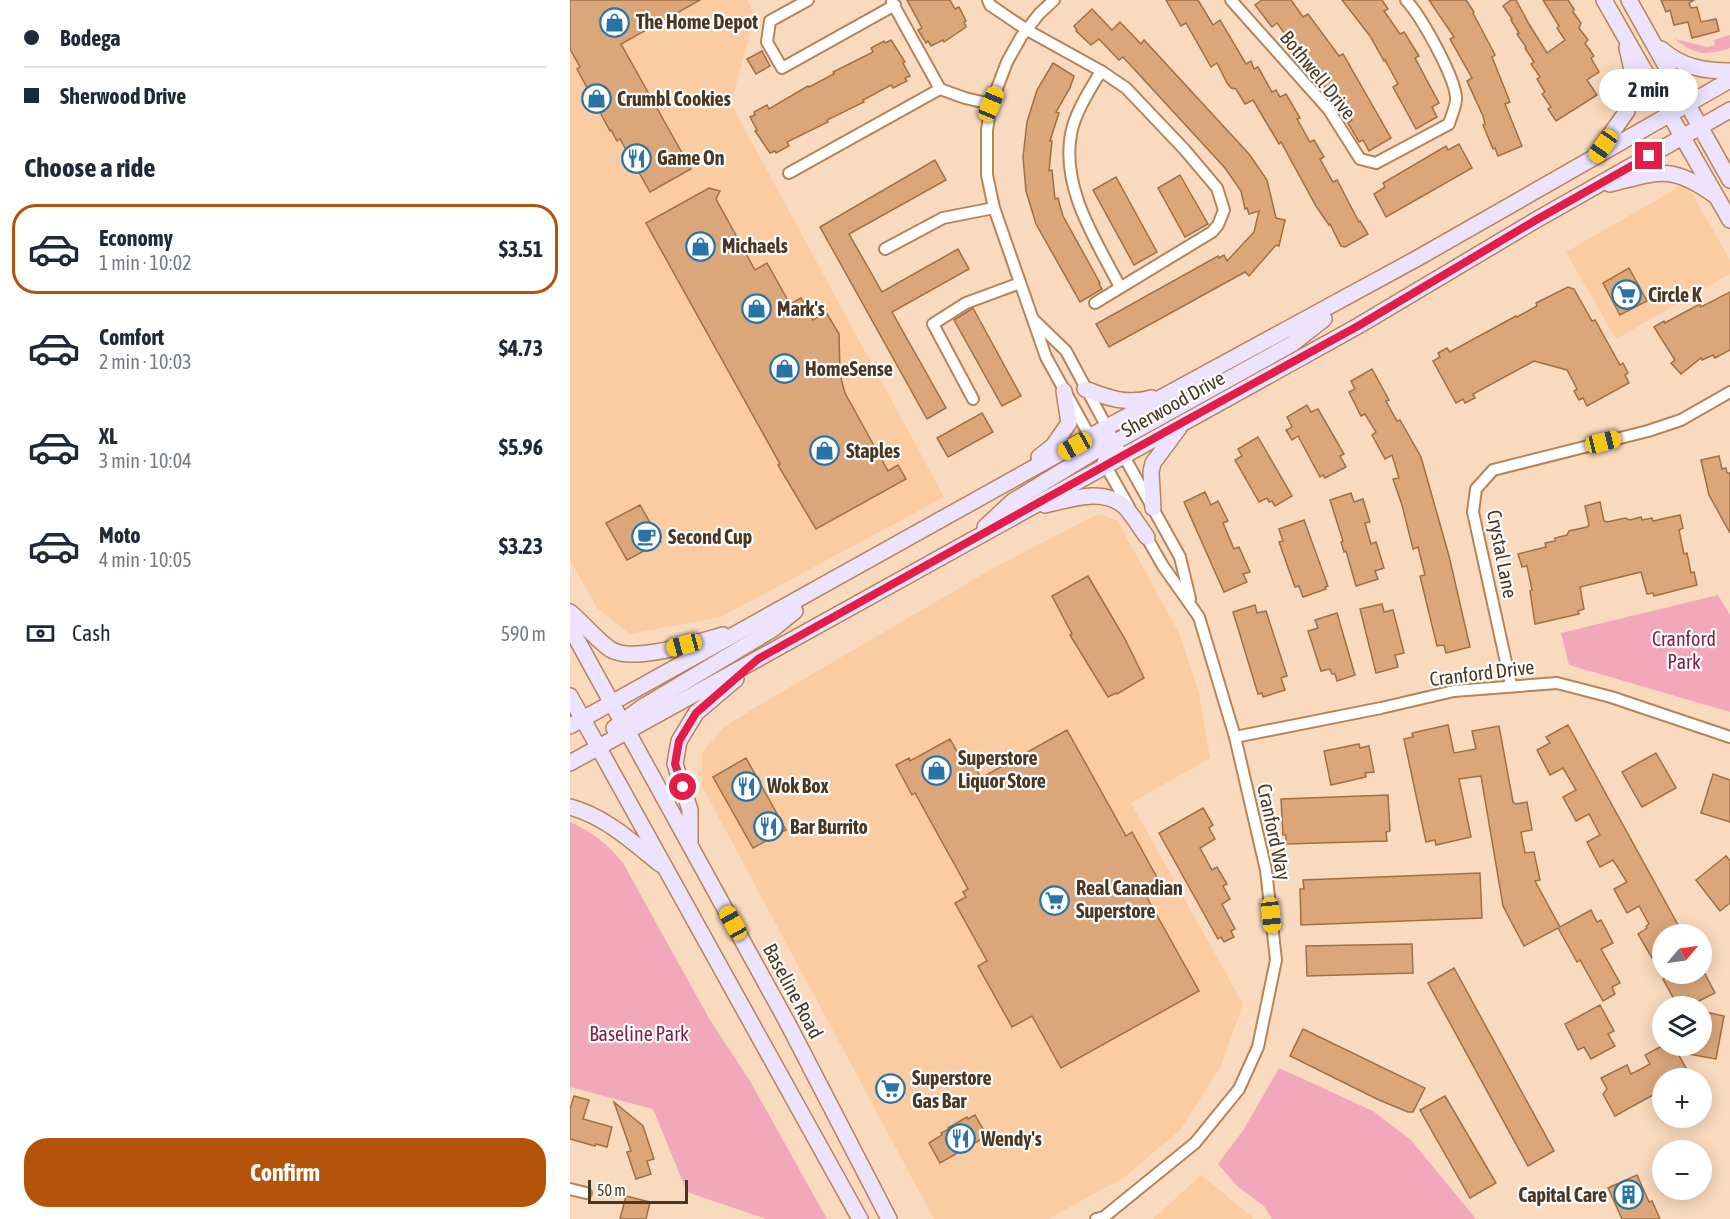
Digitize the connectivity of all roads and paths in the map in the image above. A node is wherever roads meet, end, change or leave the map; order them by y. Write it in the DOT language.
graph roads {
  1 [pos="808,0"];
  2 [pos="988,0"];
  3 [pos="1054,0"];
  4 [pos="1231,0"];
  5 [pos="1406,0"];
  6 [pos="1604,0"];
  7 [pos="1629,0"];
  8 [pos="893,3"];
  9 [pos="1027,30"];
  10 [pos="1623,33"];
  11 [pos="1654,44"];
  12 [pos="1101,71"];
  13 [pos="1730,71"];
  14 [pos="1730,80"];
  15 [pos="940,89"];
  16 [pos="1688,103"];
  17 [pos="991,104"];
  18 [pos="1730,111"];
  19 [pos="1669,114"];
  20 [pos="1701,126"];
  21 [pos="1683,137"];
  22 [pos="1595,157"];
  23 [pos="789,173"];
  24 [pos="1730,180"];
  25 [pos="1593,189"];
  26 [pos="1718,198"];
  27 [pos="994,208"];
  28 [pos="1730,220"];
  29 [pos="885,249"];
  30 [pos="1020,283"];
  31 [pos="1120,286"];
  32 [pos="1358,291"];
  33 [pos="1095,303"];
  34 [pos="1032,317"];
  35 [pos="1199,378"];
  36 [pos="1085,389"];
  37 [pos="1064,391"];
  38 [pos="1730,392"];
  39 [pos="974,399"];
  40 [pos="1185,421"];
  41 [pos="1107,427"];
  42 [pos="1115,442"];
  43 [pos="1093,443"];
  44 [pos="1124,456"];
  45 [pos="1106,466"];
  46 [pos="1031,470"];
  47 [pos="1030,508"];
  48 [pos="1153,508"];
  49 [pos="1147,537"];
  50 [pos="969,542"];
  51 [pos="826,584"];
  52 [pos="1192,606"];
  53 [pos="570,612"];
  54 [pos="570,627"];
  55 [pos="746,629"];
  56 [pos="758,659"];
  57 [pos="1511,686"];
  58 [pos="570,696"];
  59 [pos="611,704"];
  60 [pos="577,723"];
  61 [pos="624,726"];
  62 [pos="1235,737"];
  63 [pos="1730,737"];
  64 [pos="599,747"];
  65 [pos="570,763"];
  66 [pos="570,807"];
  67 [pos="690,845"];
  68 [pos="666,869"];
  69 [pos="570,1189"];
  70 [pos="586,1193"];
  71 [pos="860,1219"];
  72 [pos="889,1219"];
  73 [pos="1096,1219"];
  1 -- 8 [label="street"];
  2 -- 9 [label="street"];
  3 -- 9 [label="street"];
  4 -- 5 [label="street, Bothwell Drive"];
  6 -- 10 [label="main road"];
  7 -- 11 [label="main road"];
  8 -- 15 [label="street"];
  9 -- 12 [label="street"];
  9 -- 17 [label="street"];
  10 -- 19 [label="main road"];
  10 -- 22 [label="main road"];
  11 -- 13 [label="main road"];
  11 -- 16 [label="main road"];
  12 -- 31 [label="street"];
  12 -- 31 [label="street"];
  14 -- 16 [label="main road, Sherwood Drive"];
  15 -- 17 [label="street"];
  15 -- 23 [label="street"];
  16 -- 19 [label="main road, Sherwood Drive"];
  16 -- 20 [label="main road"];
  17 -- 27 [label="street"];
  18 -- 20 [label="main road, Sherwood Drive"];
  19 -- 21 [label="main road"];
  19 -- 22 [label="main road, Sherwood Drive"];
  20 -- 21 [label="main road, Sherwood Drive"];
  20 -- 24 [label="main road"];
  21 -- 25 [label="main road, Sherwood Drive"];
  21 -- 26 [label="main road"];
  22 -- 32 [label="main road, Sherwood Drive"];
  25 -- 26 [label="main road"];
  25 -- 40 [label="main road, Sherwood Drive"];
  26 -- 28 [label="main road"];
  27 -- 29 [label="street"];
  27 -- 30 [label="street"];
  30 -- 34 [label="street"];
  30 -- 39 [label="street"];
  31 -- 33 [label="street"];
  32 -- 35 [label="main road, Sherwood Drive"];
  32 -- 42 [label="main road"];
  34 -- 36 [label="street"];
  34 -- 37 [label="street"];
  35 -- 36 [label="main road"];
  35 -- 41 [label="main road, Sherwood Drive"];
  36 -- 41 [label="street"];
  37 -- 43 [label="street"];
  37 -- 46 [label="main road"];
  38 -- 57 [label="street, Crystal Lane"];
  40 -- 44 [label="main road, Sherwood Drive"];
  40 -- 48 [label="main road"];
  41 -- 42 [label="street, Cranford Way"];
  41 -- 43 [label="main road, Sherwood Drive"];
  42 -- 44 [label="street, Cranford Way"];
  42 -- 45 [label="main road"];
  43 -- 45 [label="street, Cranford Way"];
  43 -- 46 [label="main road, Sherwood Drive"];
  43 -- 50 [label="main road"];
  44 -- 45 [label="main road, Sherwood Drive"];
  44 -- 48 [label="street, Cranford Way"];
  45 -- 47 [label="main road, Sherwood Drive"];
  45 -- 49 [label="street, Cranford Way"];
  46 -- 51 [label="main road, Sherwood Drive"];
  47 -- 49 [label="main road"];
  47 -- 50 [label="main road, Sherwood Drive"];
  48 -- 52 [label="street, Cranford Way"];
  49 -- 52 [label="street, Cranford Way"];
  50 -- 56 [label="main road, Sherwood Drive"];
  51 -- 55 [label="main road, Sherwood Drive"];
  51 -- 61 [label="main road"];
  52 -- 62 [label="street, Cranford Way"];
  53 -- 55 [label="main road"];
  54 -- 59 [label="main road, Baseline Road"];
  55 -- 59 [label="main road, Sherwood Drive"];
  56 -- 61 [label="main road, Sherwood Drive"];
  56 -- 67 [label="main road"];
  57 -- 62 [label="street, Cranford Drive"];
  57 -- 63 [label="street, Cranford Drive"];
  58 -- 60 [label="main road"];
  59 -- 60 [label="main road, Sherwood Drive"];
  59 -- 61 [label="main road, Baseline Road"];
  60 -- 64 [label="main road"];
  61 -- 64 [label="main road, Sherwood Drive"];
  61 -- 67 [label="main road, Baseline Road"];
  62 -- 73 [label="street, Cranford Way"];
  64 -- 65 [label="main road, Sherwood Drive"];
  64 -- 68 [label="main road"];
  66 -- 68 [label="main road"];
  67 -- 72 [label="main road, Baseline Road"];
  68 -- 71 [label="main road"];
  69 -- 70 [label="street"];
}
